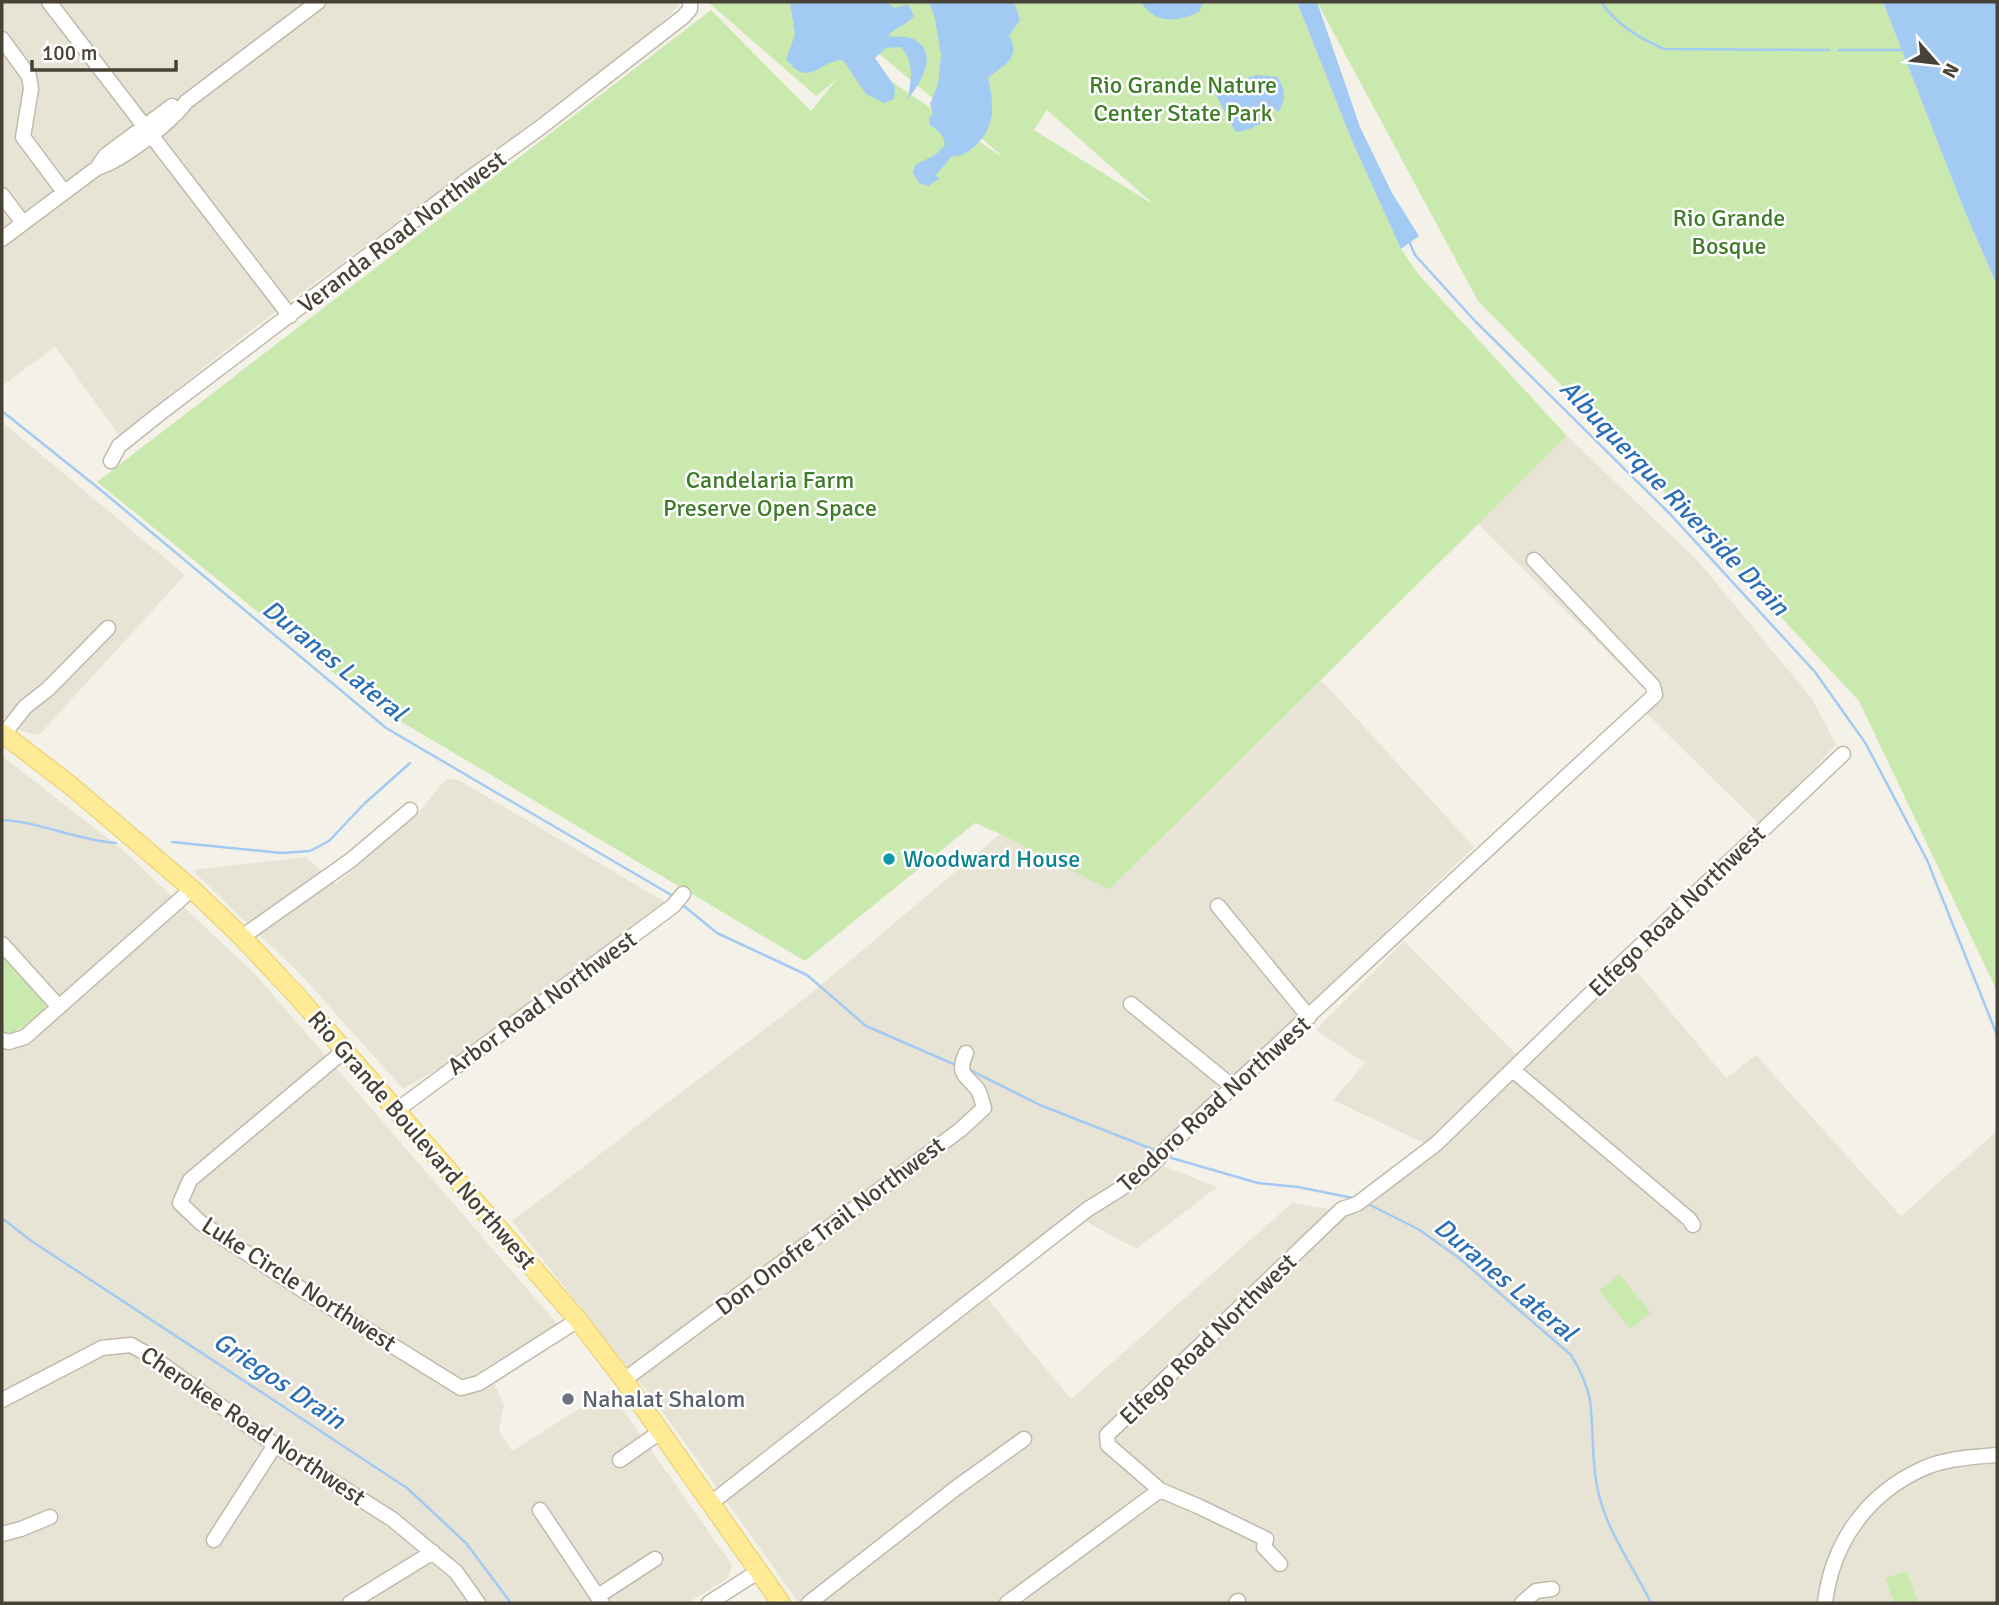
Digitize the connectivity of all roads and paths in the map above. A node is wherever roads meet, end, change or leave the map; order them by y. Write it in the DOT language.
graph roads {
  1 [pos="49,2"];
  2 [pos="318,2"];
  3 [pos="690,2"];
  4 [pos="2,40"];
  5 [pos="148,130"];
  6 [pos="64,192"];
  7 [pos="2,195"];
  8 [pos="23,223"];
  9 [pos="2,239"];
  10 [pos="290,316"];
  11 [pos="111,461"];
  12 [pos="1534,560"];
  13 [pos="108,628"];
  14 [pos="3,734"];
  15 [pos="1843,754"];
  16 [pos="410,810"];
  17 [pos="192,890"];
  18 [pos="683,894"];
  19 [pos="1218,906"];
  20 [pos="242,937"];
  21 [pos="2,944"];
  22 [pos="1130,1004"];
  23 [pos="59,1007"];
  24 [pos="1309,1017"];
  25 [pos="2,1040"];
  26 [pos="345,1050"];
  27 [pos="963,1062"];
  28 [pos="1513,1070"];
  29 [pos="1233,1087"];
  30 [pos="397,1110"];
  31 [pos="1693,1225"];
  32 [pos="578,1320"];
  33 [pos="624,1380"];
  34 [pos="2,1400"];
  35 [pos="660,1432"];
  36 [pos="1024,1439"];
  37 [pos="275,1445"];
  38 [pos="1997,1455"];
  39 [pos="620,1460"];
  40 [pos="1160,1490"];
  41 [pos="711,1503"];
  42 [pos="540,1510"];
  43 [pos="50,1517"];
  44 [pos="2,1534"];
  45 [pos="214,1539"];
  46 [pos="433,1552"];
  47 [pos="655,1559"];
  48 [pos="1280,1564"];
  49 [pos="759,1571"];
  50 [pos="1552,1589"];
  51 [pos="600,1600"];
  52 [pos="350,1603"];
  53 [pos="478,1603"];
  54 [pos="709,1603"];
  55 [pos="781,1603"];
  56 [pos="809,1603"];
  57 [pos="1007,1603"];
  58 [pos="1522,1603"];
  59 [pos="1825,1603"];
  1 -- 5 [label="street"];
  2 -- 5 [label="street"];
  3 -- 10 [label="street, Veranda Road Northwest"];
  4 -- 6 [label="street"];
  5 -- 6 [label="street"];
  5 -- 10 [label="street"];
  6 -- 8 [label="street"];
  7 -- 8 [label="street"];
  8 -- 9 [label="street"];
  10 -- 11 [label="street, Veranda Road Northwest"];
  12 -- 24 [label="street, Teodoro Road Northwest"];
  13 -- 14 [label="street"];
  14 -- 17 [label="main road, Rio Grande Boulevard Northwest"];
  15 -- 28 [label="street, Elfego Road Northwest"];
  16 -- 20 [label="street"];
  17 -- 20 [label="main road, Rio Grande Boulevard Northwest"];
  17 -- 23 [label="street"];
  18 -- 30 [label="street, Arbor Road Northwest"];
  19 -- 24 [label="street"];
  20 -- 26 [label="main road, Rio Grande Boulevard Northwest"];
  21 -- 23 [label="street"];
  22 -- 29 [label="street"];
  23 -- 25 [label="street"];
  24 -- 29 [label="street, Teodoro Road Northwest"];
  26 -- 30 [label="main road, Rio Grande Boulevard Northwest"];
  26 -- 32 [label="street, Luke Circle Northwest"];
  27 -- 33 [label="street, Don Onofre Trail Northwest"];
  28 -- 31 [label="street"];
  28 -- 40 [label="street, Elfego Road Northwest"];
  29 -- 41 [label="street, Teodoro Road Northwest"];
  30 -- 32 [label="main road, Rio Grande Boulevard Northwest"];
  32 -- 33 [label="main road, Rio Grande Boulevard Northwest"];
  33 -- 35 [label="main road, Rio Grande Boulevard Northwest"];
  34 -- 37 [label="street, Cherokee Road Northwest"];
  35 -- 39 [label="street"];
  35 -- 41 [label="main road, Rio Grande Boulevard Northwest"];
  36 -- 56 [label="street"];
  37 -- 45 [label="street"];
  37 -- 46 [label="street, Cherokee Road Northwest"];
  38 -- 59 [label="street"];
  40 -- 48 [label="street"];
  40 -- 57 [label="street"];
  41 -- 49 [label="main road, Rio Grande Boulevard Northwest"];
  42 -- 51 [label="street"];
  43 -- 44 [label="street"];
  46 -- 52 [label="street"];
  46 -- 53 [label="street, Cherokee Road Northwest"];
  47 -- 51 [label="street"];
  49 -- 54 [label="street"];
  49 -- 55 [label="main road, Rio Grande Boulevard Northwest"];
  50 -- 58 [label="street"];
}
